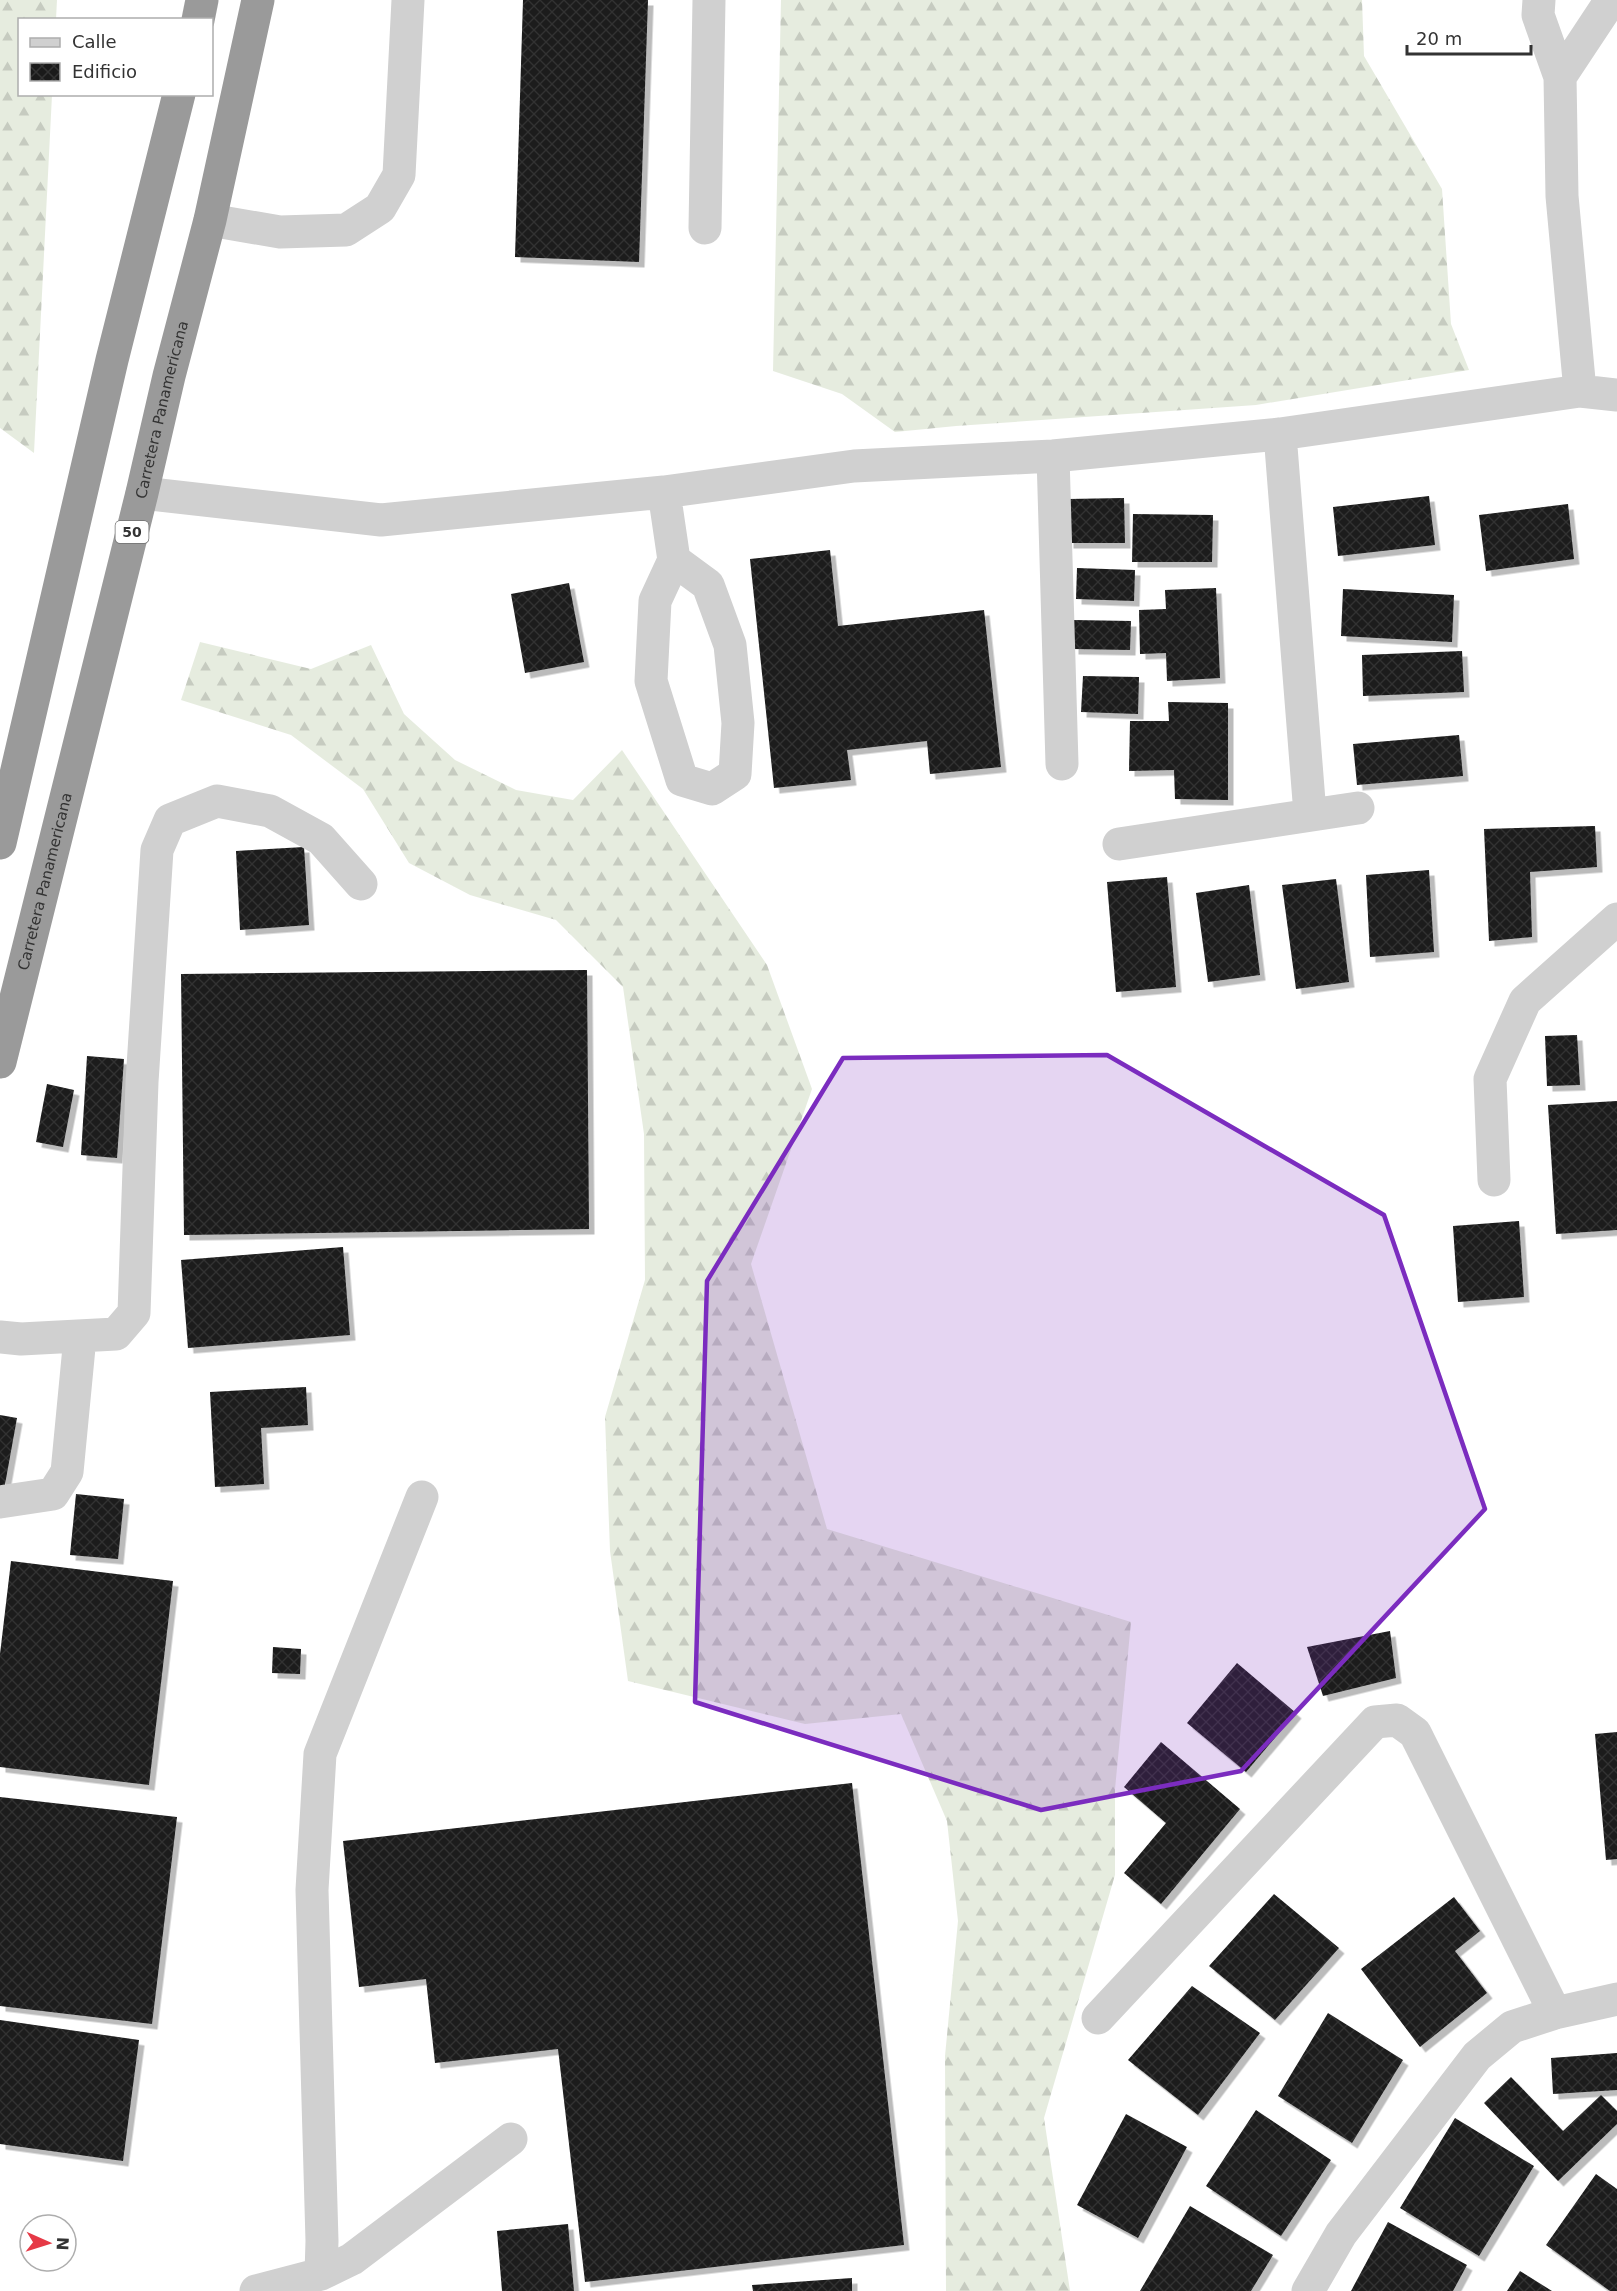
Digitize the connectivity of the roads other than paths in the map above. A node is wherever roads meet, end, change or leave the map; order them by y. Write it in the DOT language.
graph roads {
  1 [pos="202,0"];
  2 [pos="258,0"];
  3 [pos="408,0"];
  4 [pos="708,0"];
  5 [pos="1539,0"];
  6 [pos="1611,0"];
  7 [pos="198,18"];
  8 [pos="1560,77"];
  9 [pos="178,96"];
  10 [pos="210,220"];
  11 [pos="705,228"];
  12 [pos="1580,391"];
  13 [pos="1617,395"];
  14 [pos="1280,434"];
  15 [pos="1053,456"];
  16 [pos="664,492"];
  17 [pos="142,493"];
  18 [pos="674,560"];
  19 [pos="1062,764"];
  20 [pos="1358,808"];
  21 [pos="1310,814"];
  22 [pos="0,843"];
  23 [pos="1119,844"];
  24 [pos="361,884"];
  25 [pos="1617,919"];
  26 [pos="0,1062"];
  27 [pos="1494,1180"];
  28 [pos="0,1337"];
  29 [pos="80,1337"];
  30 [pos="422,1497"];
  31 [pos="0,1502"];
  32 [pos="1617,1999"];
  33 [pos="1556,2013"];
  34 [pos="1098,2018"];
  35 [pos="511,2139"];
  36 [pos="321,2274"];
  37 [pos="256,2291"];
  38 [pos="1308,2291"];
  1 -- 7 [label="highway"];
  2 -- 10 [label="highway, Carretera Panamericana / 50"];
  3 -- 10 [label="street"];
  4 -- 11 [label="street"];
  5 -- 8 [label="street"];
  6 -- 8 [label="street"];
  8 -- 12 [label="street"];
  9 -- 22 [label="highway"];
  10 -- 17 [label="highway, Carretera Panamericana / 50"];
  12 -- 13 [label="street"];
  12 -- 14 [label="street"];
  14 -- 15 [label="street"];
  14 -- 21 [label="street"];
  15 -- 16 [label="street"];
  15 -- 19 [label="street"];
  16 -- 17 [label="street"];
  16 -- 18 [label="street"];
  17 -- 26 [label="highway, Carretera Panamericana / 50"];
  18 -- 18 [label="street"];
  20 -- 21 [label="street"];
  21 -- 23 [label="street"];
  24 -- 29 [label="street"];
  25 -- 27 [label="street"];
  28 -- 29 [label="street"];
  29 -- 31 [label="street"];
  30 -- 36 [label="street"];
  32 -- 33 [label="street"];
  33 -- 34 [label="street"];
  33 -- 38 [label="street"];
  35 -- 36 [label="street"];
  36 -- 37 [label="street"];
}
